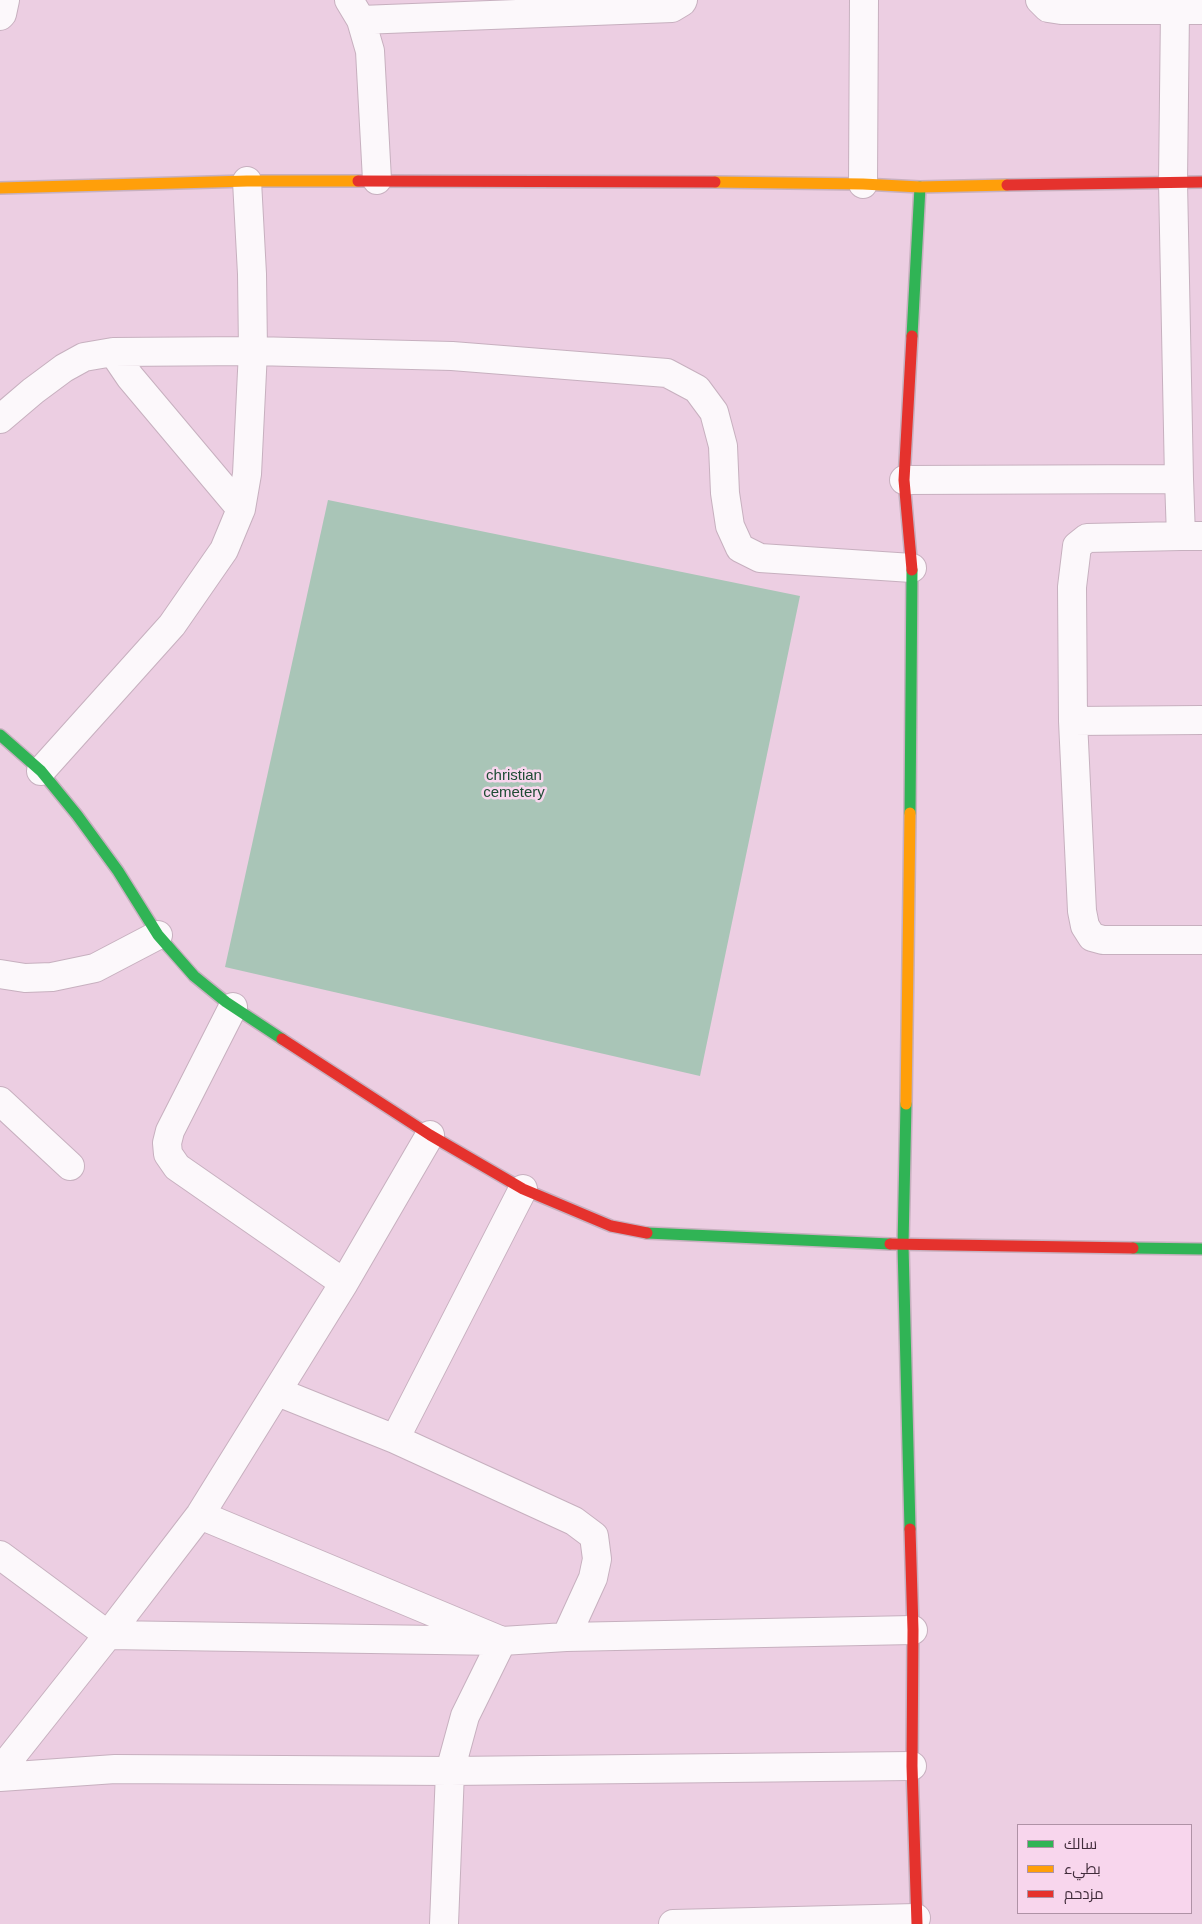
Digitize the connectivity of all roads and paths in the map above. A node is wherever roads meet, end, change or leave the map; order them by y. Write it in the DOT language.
graph roads {
  1 [pos="4,0"];
  2 [pos="683,0"];
  3 [pos="864,0"];
  4 [pos="1040,0"];
  5 [pos="355,10"];
  6 [pos="1175,10"];
  7 [pos="1202,10"];
  8 [pos="0,16"];
  9 [pos="377,180"];
  10 [pos="247,181"];
  11 [pos="1173,182"];
  12 [pos="1202,182"];
  13 [pos="863,184"];
  14 [pos="920,187"];
  15 [pos="0,188"];
  16 [pos="253,351"];
  17 [pos="114,352"];
  18 [pos="33,391"];
  19 [pos="0,392"];
  20 [pos="0,419"];
  21 [pos="1179,479"];
  22 [pos="904,480"];
  23 [pos="241,509"];
  24 [pos="1192,536"];
  25 [pos="912,568"];
  26 [pos="1202,720"];
  27 [pos="1073,721"];
  28 [pos="0,735"];
  29 [pos="41,771"];
  30 [pos="158,935"];
  31 [pos="1202,940"];
  32 [pos="0,974"];
  33 [pos="233,1007"];
  34 [pos="0,1101"];
  35 [pos="430,1135"];
  36 [pos="70,1166"];
  37 [pos="523,1188"];
  38 [pos="903,1245"];
  39 [pos="1202,1249"];
  40 [pos="344,1283"];
  41 [pos="278,1392"];
  42 [pos="395,1439"];
  43 [pos="200,1515"];
  44 [pos="0,1555"];
  45 [pos="914,1630"];
  46 [pos="108,1635"];
  47 [pos="566,1637"];
  48 [pos="502,1641"];
  49 [pos="912,1766"];
  50 [pos="450,1770"];
  51 [pos="0,1771"];
  52 [pos="0,1777"];
  53 [pos="916,1921"];
  54 [pos="444,1924"];
  55 [pos="673,1924"];
  1 -- 8 [label="street"];
  2 -- 5 [label="street"];
  3 -- 13 [label="street"];
  4 -- 6 [label="street"];
  5 -- 9 [label="street"];
  6 -- 7 [label="street"];
  6 -- 11 [label="street"];
  9 -- 10 [label="street"];
  9 -- 13 [label="street"];
  10 -- 15 [label="street"];
  10 -- 16 [label="street"];
  11 -- 12 [label="street"];
  11 -- 14 [label="street"];
  11 -- 21 [label="street"];
  13 -- 14 [label="street"];
  14 -- 22 [label="street"];
  16 -- 17 [label="street"];
  16 -- 23 [label="street"];
  16 -- 25 [label="street"];
  17 -- 18 [label="street"];
  17 -- 23 [label="street"];
  18 -- 19 [label="street"];
  18 -- 20 [label="street"];
  21 -- 22 [label="street"];
  21 -- 24 [label="street"];
  22 -- 25 [label="street"];
  23 -- 29 [label="street"];
  24 -- 27 [label="street"];
  25 -- 38 [label="street"];
  26 -- 27 [label="street"];
  27 -- 31 [label="street"];
  28 -- 29 [label="street"];
  29 -- 30 [label="street"];
  30 -- 32 [label="street"];
  30 -- 33 [label="street"];
  33 -- 35 [label="street"];
  33 -- 40 [label="street"];
  34 -- 36 [label="street"];
  35 -- 37 [label="street"];
  35 -- 40 [label="street"];
  37 -- 38 [label="street"];
  37 -- 42 [label="street"];
  38 -- 39 [label="street"];
  38 -- 45 [label="street"];
  40 -- 41 [label="street"];
  41 -- 42 [label="street"];
  41 -- 43 [label="street"];
  42 -- 47 [label="street"];
  43 -- 46 [label="street"];
  43 -- 48 [label="street"];
  44 -- 46 [label="street"];
  45 -- 47 [label="street"];
  45 -- 49 [label="street"];
  46 -- 48 [label="street"];
  46 -- 51 [label="street"];
  47 -- 48 [label="street"];
  48 -- 50 [label="street"];
  49 -- 50 [label="street"];
  49 -- 53 [label="street"];
  50 -- 52 [label="street"];
  50 -- 54 [label="street"];
  53 -- 55 [label="street"];
}
